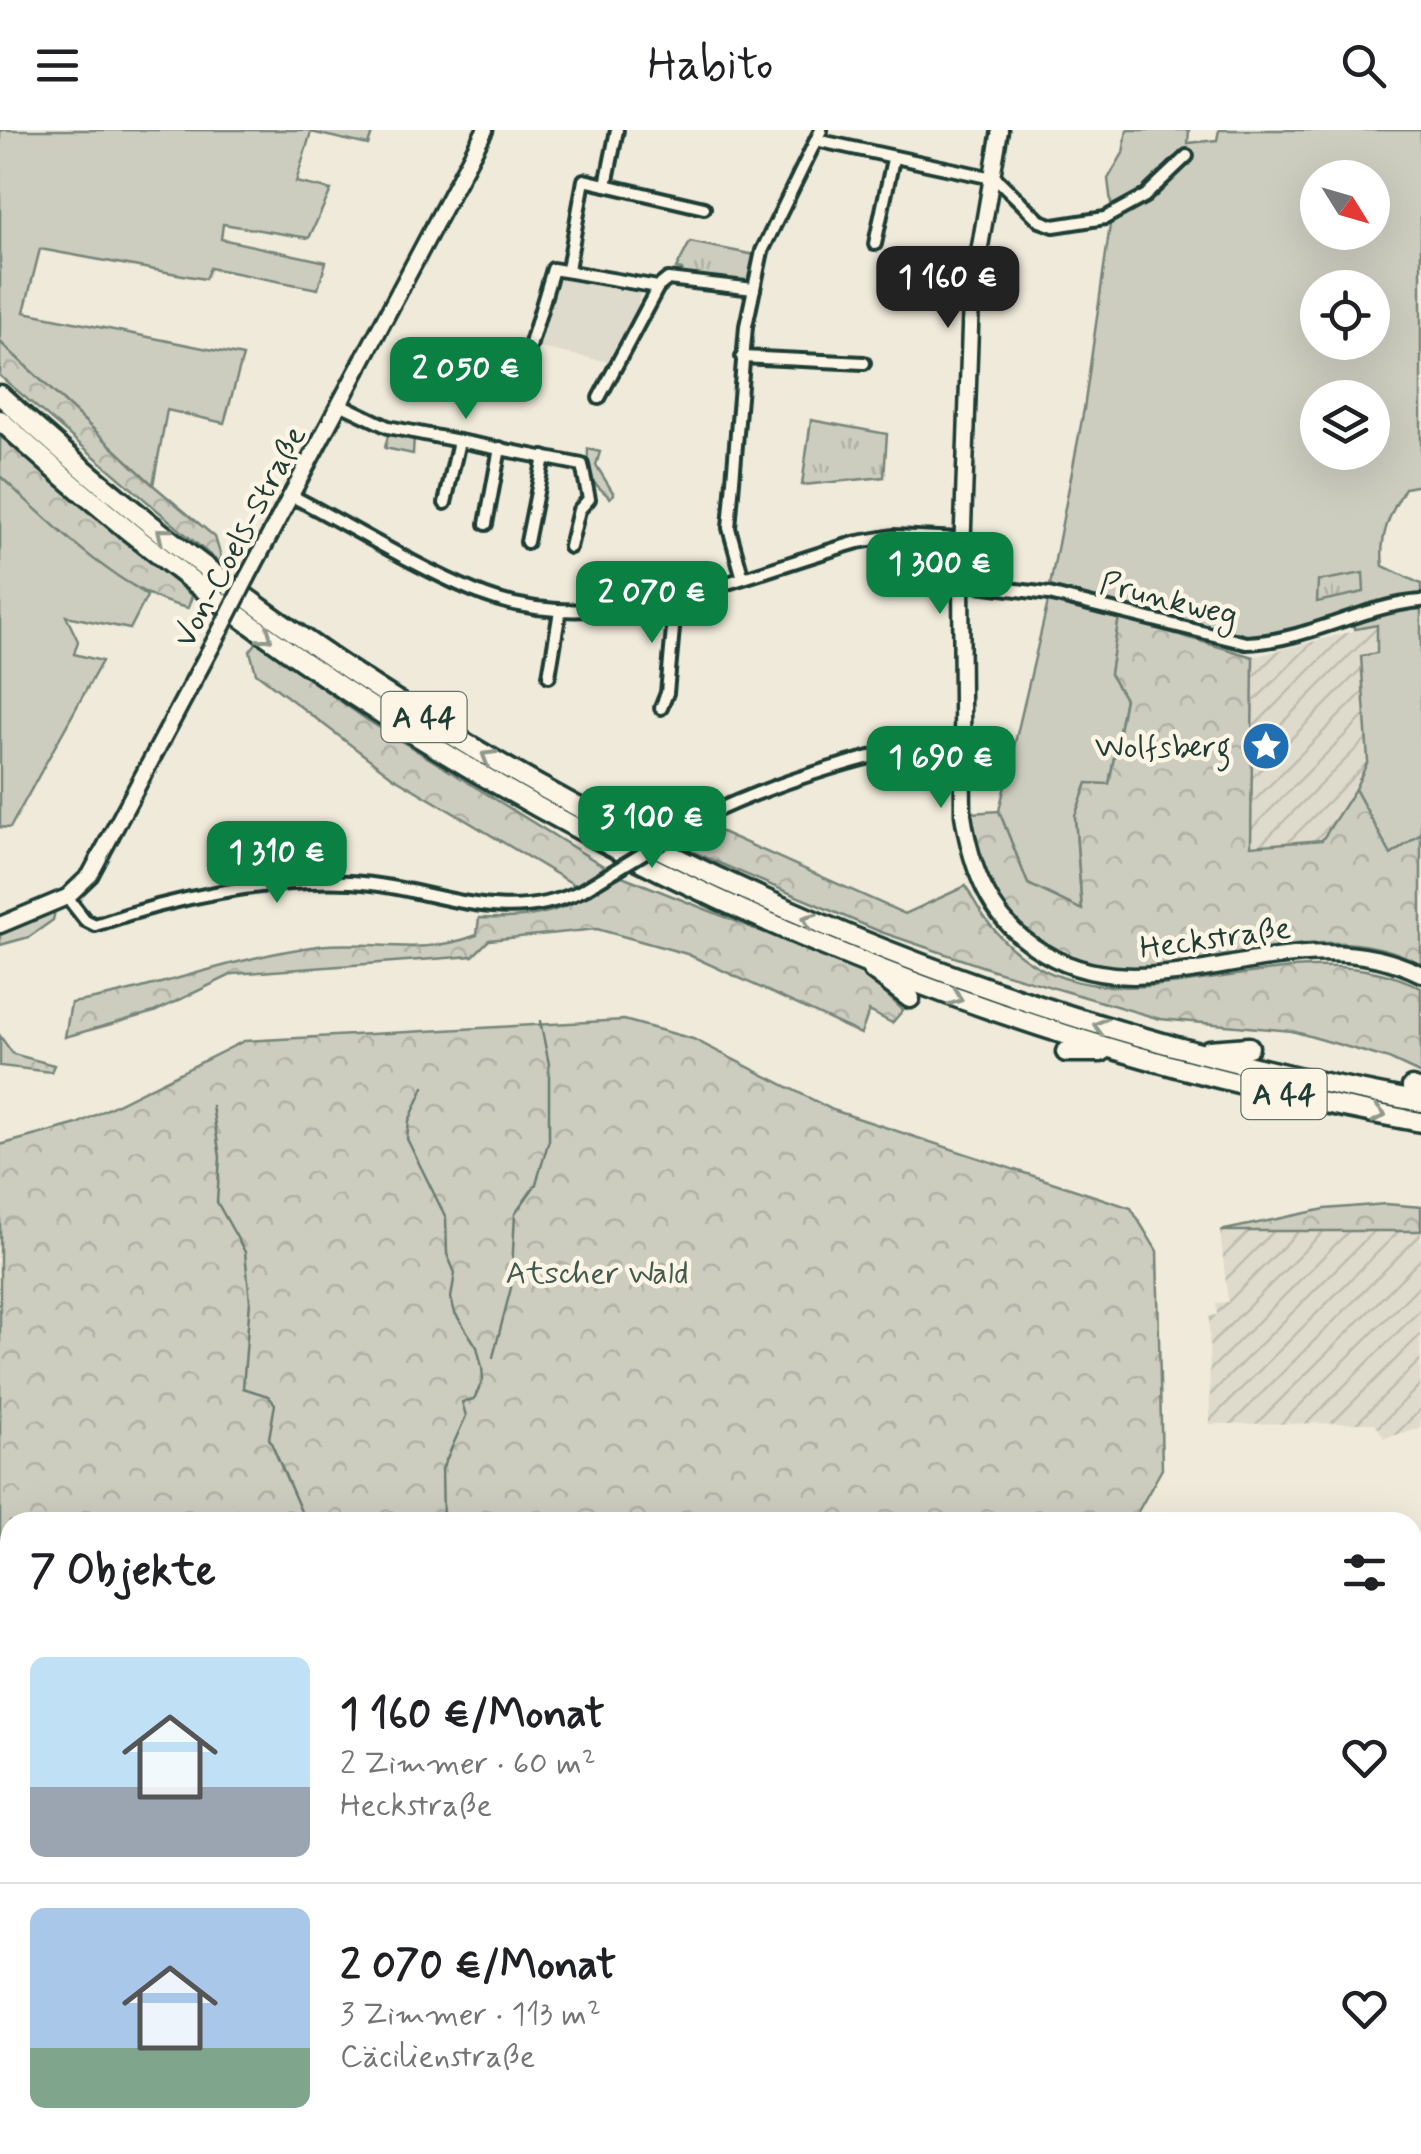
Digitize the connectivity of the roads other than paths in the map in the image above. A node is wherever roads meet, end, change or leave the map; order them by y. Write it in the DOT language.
graph roads {
  1 [pos="485,130"];
  2 [pos="617,130"];
  3 [pos="1000,130"];
  4 [pos="818,135"];
  5 [pos="1187,156"];
  6 [pos="893,159"];
  7 [pos="991,177"];
  8 [pos="606,185"];
  9 [pos="704,208"];
  10 [pos="875,244"];
  11 [pos="568,269"];
  12 [pos="658,287"];
  13 [pos="754,289"];
  14 [pos="742,356"];
  15 [pos="864,362"];
  16 [pos="489,369"];
  17 [pos="522,376"];
  18 [pos="523,392"];
  19 [pos="0,395"];
  20 [pos="599,398"];
  21 [pos="340,404"];
  22 [pos="0,420"];
  23 [pos="458,441"];
  24 [pos="500,448"];
  25 [pos="544,457"];
  26 [pos="292,496"];
  27 [pos="445,503"];
  28 [pos="486,524"];
  29 [pos="961,539"];
  30 [pos="526,542"];
  31 [pos="570,547"];
  32 [pos="742,575"];
  33 [pos="960,582"];
  34 [pos="676,596"];
  35 [pos="1421,600"];
  36 [pos="560,611"];
  37 [pos="549,676"];
  38 [pos="661,708"];
  39 [pos="962,741"];
  40 [pos="67,897"];
  41 [pos="0,925"];
  42 [pos="865,963"];
  43 [pos="1421,974"];
  44 [pos="910,998"];
  45 [pos="1248,1048"];
  46 [pos="1066,1052"];
  47 [pos="1122,1052"];
  48 [pos="1194,1052"];
  49 [pos="1418,1093"];
  50 [pos="1421,1122"];
  1 -- 21 [label="main road, Von-Coels-Straße"];
  2 -- 8 [label="street"];
  3 -- 7 [label="main road, Heckstraße"];
  4 -- 6 [label="street"];
  4 -- 13 [label="street"];
  5 -- 7 [label="street"];
  6 -- 7 [label="street"];
  6 -- 10 [label="street"];
  7 -- 29 [label="main road, Heckstraße"];
  8 -- 9 [label="street"];
  8 -- 11 [label="street"];
  11 -- 12 [label="street"];
  11 -- 17 [label="street"];
  12 -- 13 [label="street"];
  12 -- 20 [label="street"];
  13 -- 14 [label="street"];
  14 -- 15 [label="street"];
  14 -- 32 [label="street"];
  16 -- 17 [label="street"];
  17 -- 18 [label="street"];
  48 -- 19 [label="highway, A 44, one-way"];
  21 -- 23 [label="street"];
  21 -- 26 [label="main road, Von-Coels-Straße"];
  22 -- 42 [label="highway, A 44, one-way"];
  23 -- 24 [label="street"];
  23 -- 27 [label="street"];
  24 -- 25 [label="street"];
  24 -- 28 [label="street"];
  25 -- 30 [label="street"];
  25 -- 31 [label="street"];
  26 -- 36 [label="street"];
  26 -- 40 [label="main road, Von-Coels-Straße, bridge"];
  29 -- 32 [label="street"];
  29 -- 33 [label="main road, Heckstraße"];
  32 -- 34 [label="street"];
  33 -- 35 [label="street, Prunkweg"];
  33 -- 39 [label="main road, Heckstraße"];
  34 -- 36 [label="street"];
  34 -- 38 [label="street"];
  36 -- 37 [label="street"];
  39 -- 40 [label="street, bridge"];
  39 -- 43 [label="main road, Heckstraße"];
  40 -- 41 [label="main road, Von-Coels-Straße"];
  42 -- 44 [label="highway"];
  42 -- 47 [label="highway, A 44, one-way"];
  45 -- 48 [label="highway"];
  46 -- 47 [label="highway"];
  47 -- 50 [label="highway, A 44, one-way"];
  48 -- 49 [label="highway, A 44"];
}
